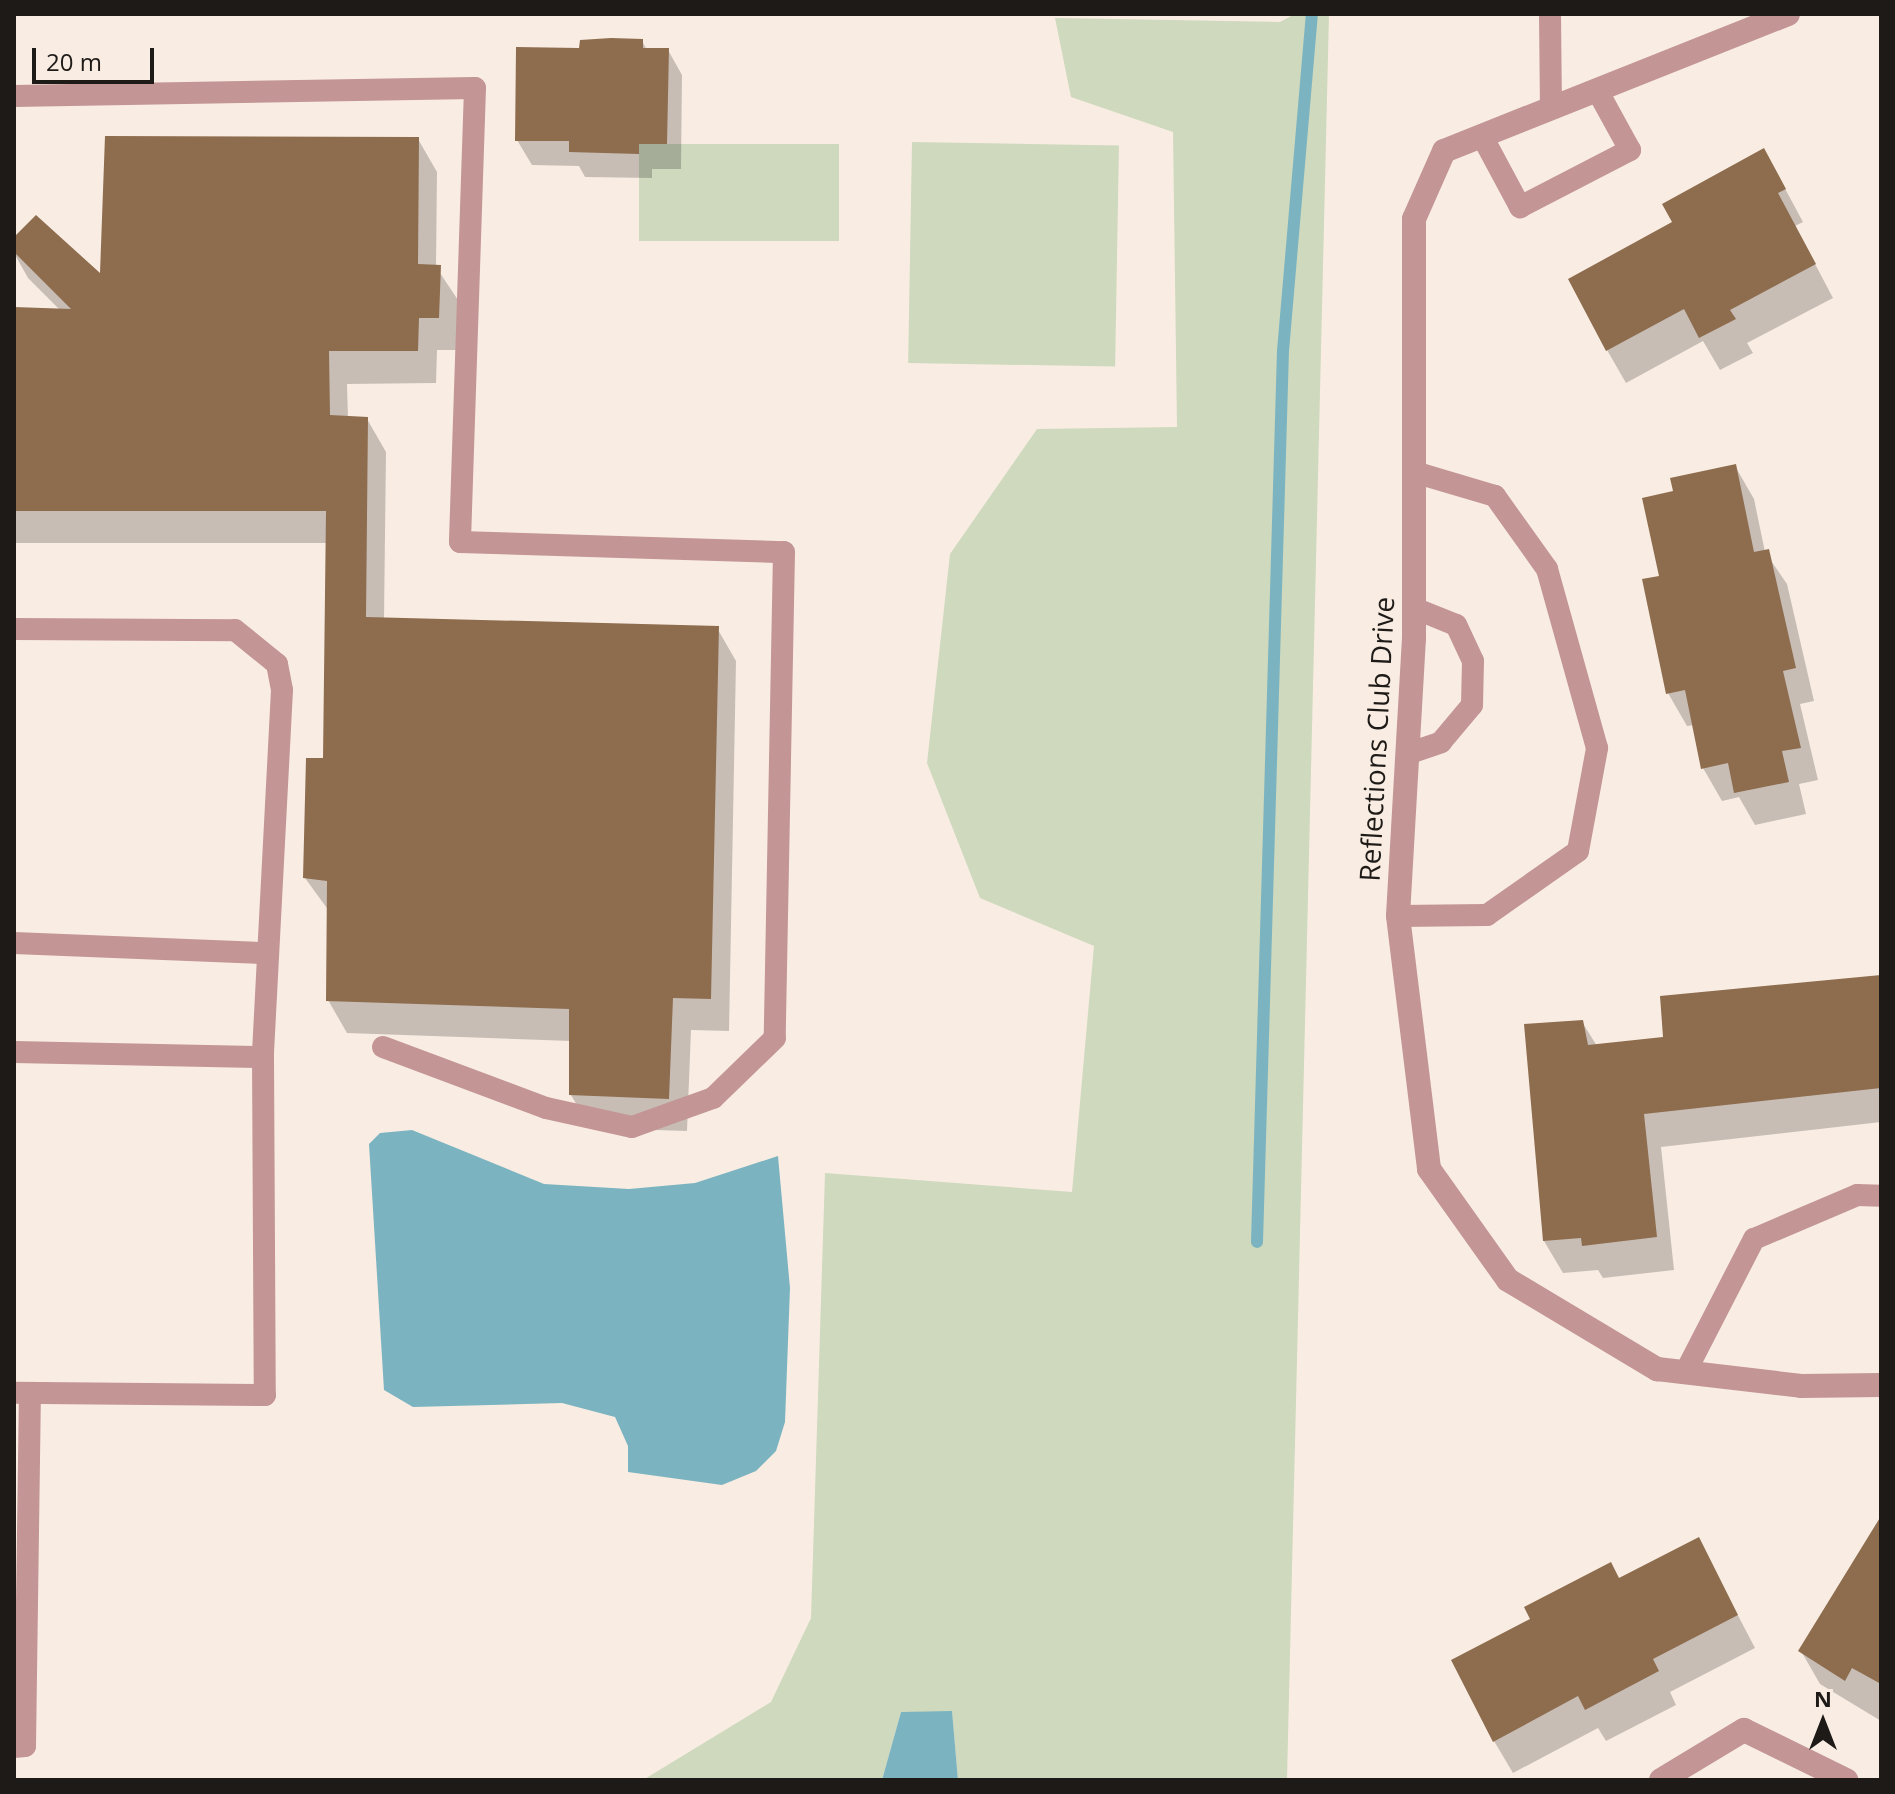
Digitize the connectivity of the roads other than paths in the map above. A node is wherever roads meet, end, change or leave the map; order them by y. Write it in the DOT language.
graph roads {
  1 [pos="1550,14"];
  2 [pos="1788,14"];
  3 [pos="1597,90"];
  4 [pos="14,96"];
  5 [pos="1551,106"];
  6 [pos="1482,136"];
  7 [pos="1414,472"];
  8 [pos="1414,608"];
  9 [pos="14,629"];
  10 [pos="1407,754"];
  11 [pos="1398,916"];
  12 [pos="14,943"];
  13 [pos="268,953"];
  14 [pos="383,1047"];
  15 [pos="14,1052"];
  16 [pos="263,1057"];
  17 [pos="1881,1196"];
  18 [pos="1685,1373"];
  19 [pos="1881,1385"];
  20 [pos="22,1393"];
  21 [pos="14,1747"];
  22 [pos="1661,1780"];
  23 [pos="1846,1780"];
  1 -- 5 [label="lane"];
  2 -- 3 [label="street, Reflections Club Drive"];
  3 -- 5 [label="street, Reflections Club Drive"];
  3 -- 6 [label="lane"];
  4 -- 14 [label="lane"];
  5 -- 6 [label="street, Reflections Club Drive"];
  6 -- 7 [label="street, Reflections Club Drive"];
  7 -- 8 [label="street, Reflections Club Drive"];
  7 -- 11 [label="lane"];
  8 -- 10 [label="street, Reflections Club Drive"];
  8 -- 10 [label="lane"];
  9 -- 13 [label="lane"];
  10 -- 11 [label="street, Reflections Club Drive"];
  11 -- 18 [label="street, Reflections Club Drive"];
  12 -- 13 [label="lane"];
  13 -- 16 [label="lane"];
  15 -- 16 [label="lane"];
  16 -- 20 [label="lane"];
  17 -- 18 [label="lane"];
  18 -- 19 [label="street, Reflections Club Drive"];
  20 -- 21 [label="lane"];
  22 -- 23 [label="street"];
}
